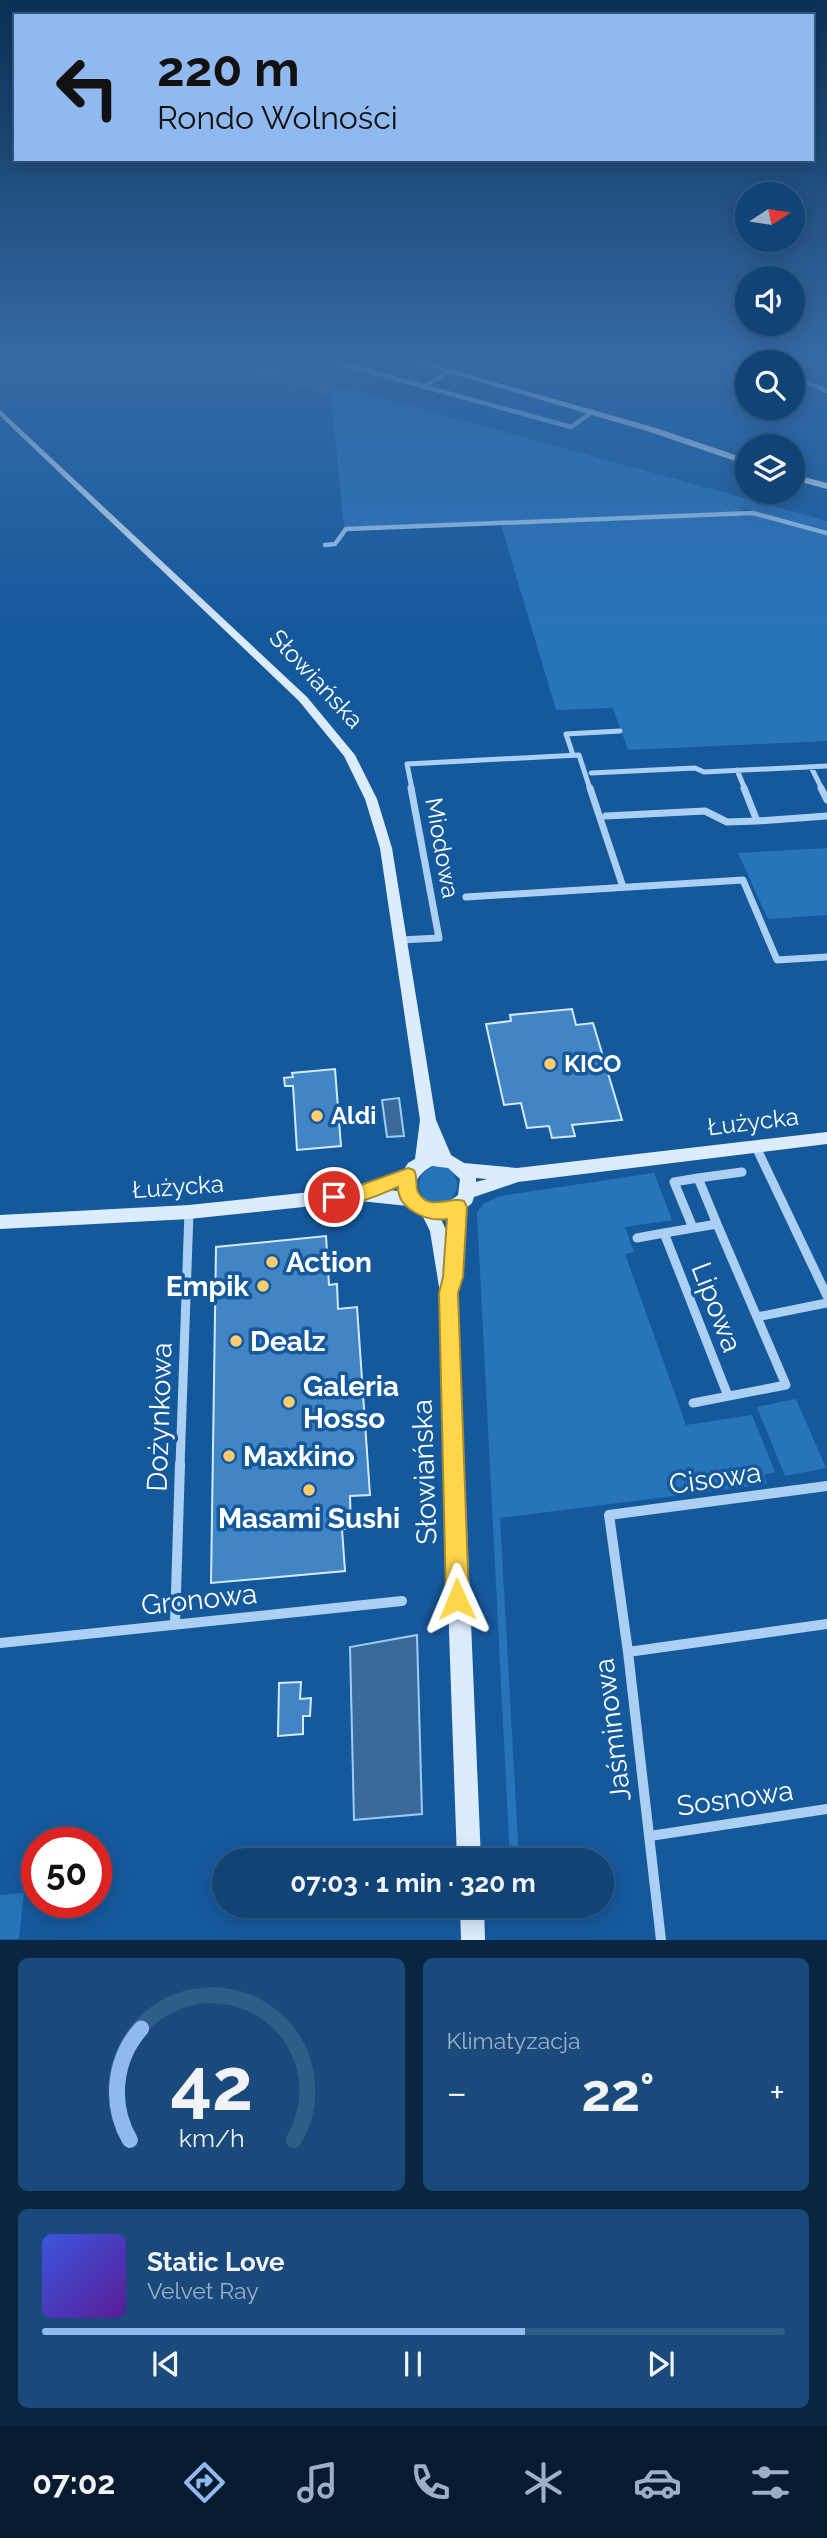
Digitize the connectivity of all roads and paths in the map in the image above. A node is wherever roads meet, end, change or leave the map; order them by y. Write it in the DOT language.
graph roads {
  1 [pos="42,452"];
  2 [pos="715,452"];
  3 [pos="735,458"];
  4 [pos="805,480"];
  5 [pos="827,486"];
  6 [pos="827,533"];
  7 [pos="325,545"];
  8 [pos="620,731"];
  9 [pos="573,755"];
  10 [pos="827,766"];
  11 [pos="811,767"];
  12 [pos="737,770"];
  13 [pos="591,773"];
  14 [pos="827,800"];
  15 [pos="606,816"];
  16 [pos="827,816"];
  17 [pos="757,821"];
  18 [pos="622,887"];
  19 [pos="466,897"];
  20 [pos="401,940"];
  21 [pos="827,957"];
  22 [pos="428,1120"];
  23 [pos="827,1138"];
  24 [pos="757,1147"];
  25 [pos="445,1159"];
  26 [pos="423,1161"];
  27 [pos="464,1170"];
  28 [pos="742,1172"];
  29 [pos="518,1175"];
  30 [pos="408,1176"];
  31 [pos="698,1178"];
  32 [pos="468,1192"];
  33 [pos="359,1194"];
  34 [pos="410,1199"];
  35 [pos="457,1207"];
  36 [pos="428,1211"];
  37 [pos="189,1212"];
  38 [pos="0,1222"];
  39 [pos="717,1224"];
  40 [pos="693,1228"];
  41 [pos="664,1233"];
  42 [pos="637,1238"];
  43 [pos="449,1293"];
  44 [pos="827,1296"];
  45 [pos="827,1303"];
  46 [pos="757,1317"];
  47 [pos="728,1396"];
  48 [pos="694,1404"];
  49 [pos="827,1486"];
  50 [pos="609,1515"];
  51 [pos="402,1601"];
  52 [pos="175,1624"];
  53 [pos="827,1624"];
  54 [pos="0,1643"];
  55 [pos="628,1651"];
  56 [pos="827,1810"];
  57 [pos="650,1836"];
  58 [pos="468,1848"];
  59 [pos="472,1918"];
  60 [pos="473,1940"];
  61 [pos="661,1940"];
  1 -- 20 [label="street, Słowiańska"];
  2 -- 3 [label="street"];
  4 -- 5 [label="street"];
  6 -- 7 [label="street"];
  8 -- 9 [label="street"];
  9 -- 18 [label="street"];
  9 -- 20 [label="street, Miodowa"];
  10 -- 11 [label="street"];
  11 -- 12 [label="street"];
  11 -- 14 [label="street"];
  12 -- 13 [label="street"];
  12 -- 17 [label="street"];
  15 -- 17 [label="street"];
  16 -- 17 [label="street"];
  18 -- 19 [label="street"];
  18 -- 21 [label="street"];
  20 -- 22 [label="street, Słowiańska"];
  22 -- 25 [label="street, Słowiańska"];
  22 -- 26 [label="street, Słowiańska"];
  23 -- 24 [label="street, Łużycka"];
  24 -- 29 [label="street, Łużycka"];
  24 -- 44 [label="street"];
  25 -- 26 [label="street"];
  25 -- 27 [label="street"];
  26 -- 30 [label="street"];
  27 -- 29 [label="street, Łużycka"];
  27 -- 32 [label="street"];
  28 -- 31 [label="street, Lipowa"];
  29 -- 32 [label="street, Łużycka"];
  30 -- 33 [label="street, Łużycka"];
  30 -- 34 [label="street"];
  31 -- 39 [label="street, Lipowa"];
  31 -- 40 [label="street, Lipowa"];
  32 -- 35 [label="street"];
  33 -- 34 [label="street, Łużycka"];
  33 -- 37 [label="street, Łużycka"];
  34 -- 36 [label="street"];
  35 -- 36 [label="street"];
  35 -- 43 [label="street, Słowiańska"];
  36 -- 43 [label="street, Słowiańska"];
  37 -- 38 [label="street, Łużycka"];
  37 -- 52 [label="street, Dożynkowa"];
  39 -- 40 [label="street, Lipowa"];
  39 -- 46 [label="street, Lipowa"];
  40 -- 41 [label="street, Lipowa"];
  41 -- 42 [label="street, Lipowa"];
  41 -- 47 [label="street, Lipowa"];
  43 -- 58 [label="street, Słowiańska"];
  45 -- 46 [label="street, Lipowa"];
  46 -- 47 [label="street, Lipowa"];
  47 -- 48 [label="street, Lipowa"];
  49 -- 50 [label="street, Cisowa"];
  50 -- 55 [label="street, Jaśminowa"];
  51 -- 52 [label="street, Gronowa"];
  52 -- 54 [label="street, Gronowa"];
  53 -- 55 [label="street"];
  55 -- 57 [label="street, Jaśminowa"];
  56 -- 57 [label="street, Sosnowa"];
  57 -- 61 [label="street, Jaśminowa"];
  59 -- 60 [label="street"];
}
